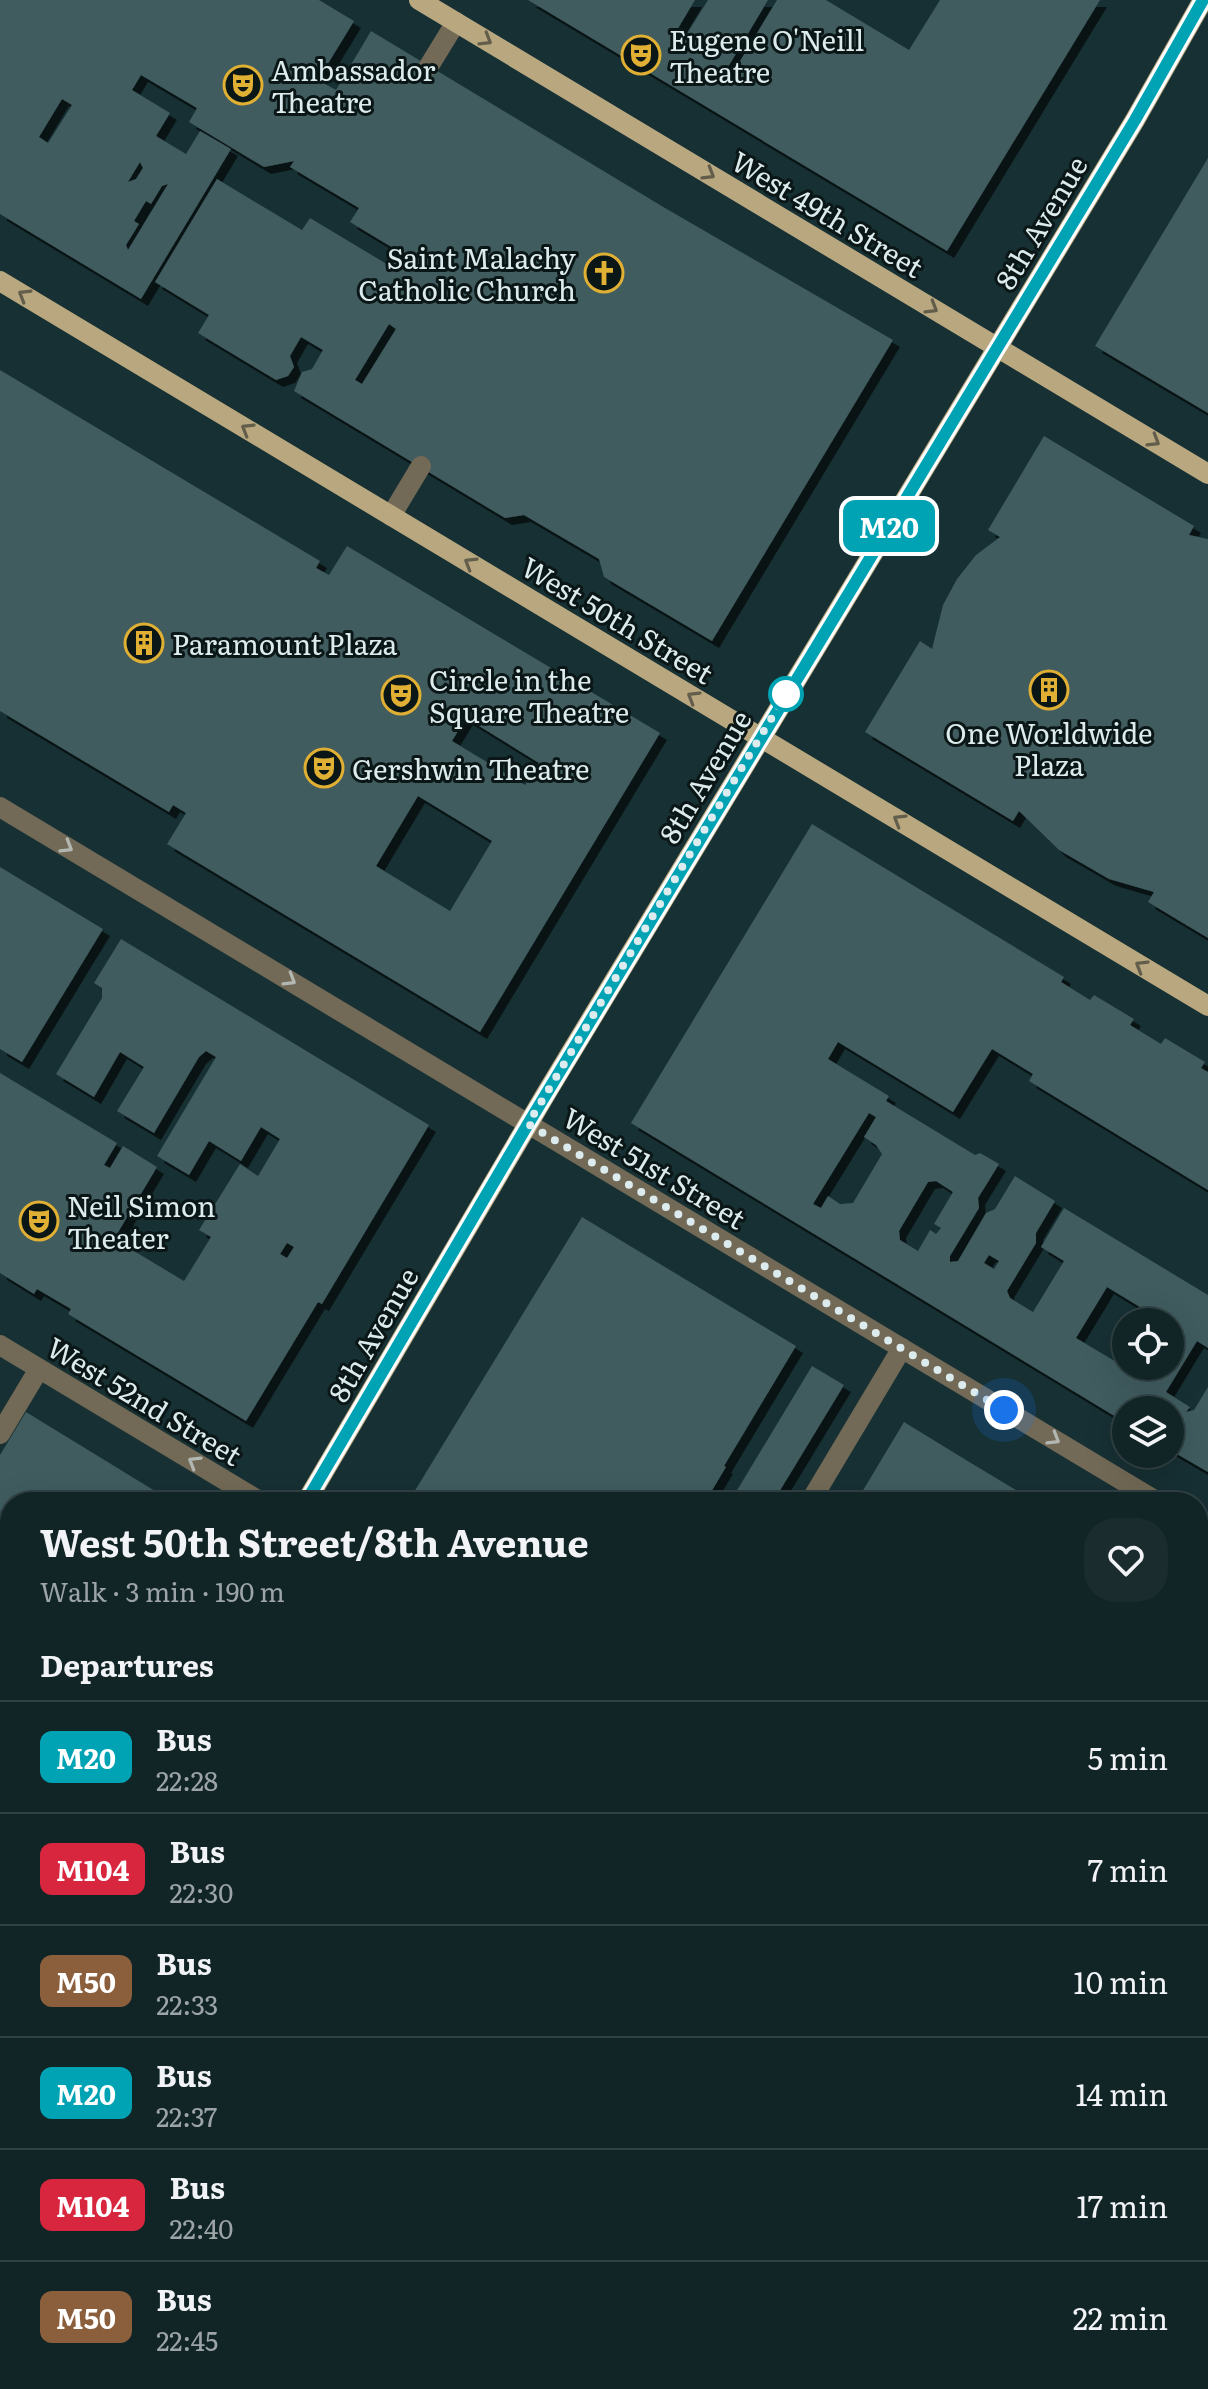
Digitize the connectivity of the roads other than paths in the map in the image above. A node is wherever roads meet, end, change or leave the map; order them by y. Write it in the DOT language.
graph roads {
  1 [pos="419,0"];
  2 [pos="1203,0"];
  3 [pos="456,22"];
  4 [pos="429,66"];
  5 [pos="0,281"];
  6 [pos="998,348"];
  7 [pos="421,466"];
  8 [pos="1208,474"];
  9 [pos="391,516"];
  10 [pos="760,737"];
  11 [pos="0,807"];
  12 [pos="1208,1006"];
  13 [pos="528,1124"];
  14 [pos="0,1345"];
  15 [pos="902,1348"];
  16 [pos="39,1369"];
  17 [pos="0,1434"];
  18 [pos="244,1492"];
  19 [pos="312,1492"];
  20 [pos="816,1492"];
  21 [pos="1141,1492"];
  1 -- 3 [label="main road, West 49th Street"];
  2 -- 6 [label="main road, 8th Avenue"];
  3 -- 4 [label="street"];
  3 -- 6 [label="main road, West 49th Street, one-way"];
  9 -- 5 [label="main road, West 50th Street, one-way"];
  6 -- 8 [label="main road, West 49th Street, one-way"];
  6 -- 10 [label="main road, 8th Avenue"];
  7 -- 9 [label="street"];
  10 -- 9 [label="main road, West 50th Street, one-way"];
  12 -- 10 [label="main road, West 50th Street, one-way"];
  10 -- 13 [label="main road, 8th Avenue"];
  11 -- 13 [label="street, West 51st Street, one-way"];
  13 -- 15 [label="street, West 51st Street"];
  13 -- 19 [label="main road, 8th Avenue"];
  14 -- 16 [label="street, West 52nd Street"];
  15 -- 20 [label="street"];
  15 -- 21 [label="street, West 51st Street, one-way"];
  16 -- 17 [label="street"];
  18 -- 16 [label="street, West 52nd Street, one-way"];
}
